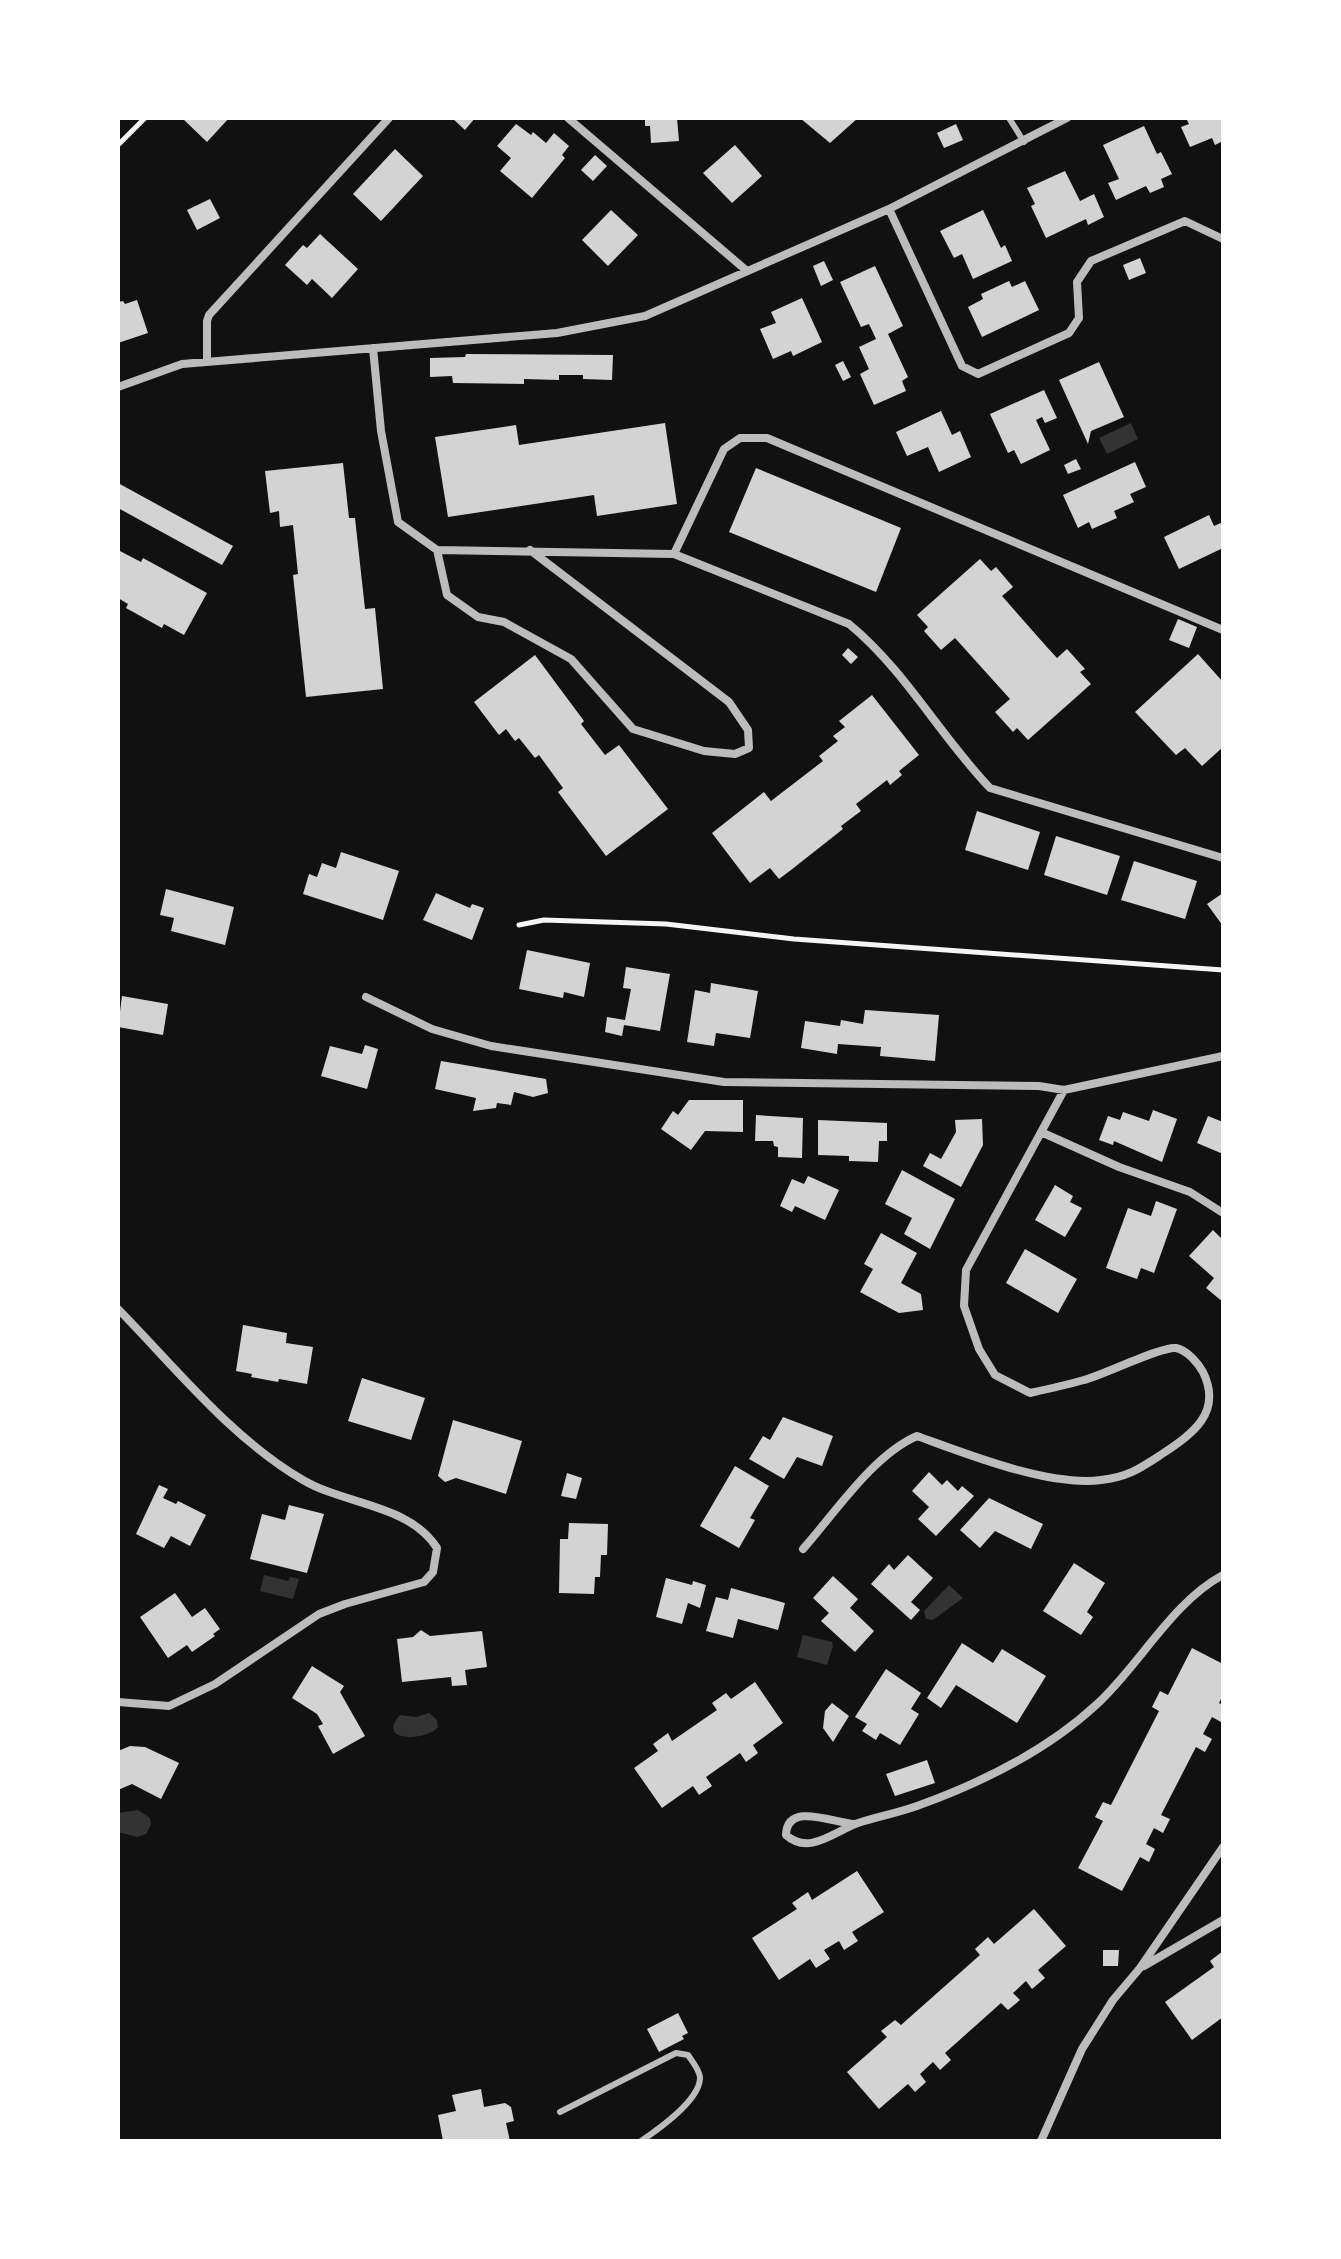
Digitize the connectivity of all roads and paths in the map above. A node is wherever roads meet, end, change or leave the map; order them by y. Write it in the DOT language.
graph roads {
  1 [pos="145,118"];
  2 [pos="389,118"];
  3 [pos="568,118"];
  4 [pos="1009,118"];
  5 [pos="1062,119"];
  6 [pos="1024,142"];
  7 [pos="118,145"];
  8 [pos="889,209"];
  9 [pos="1223,239"];
  10 [pos="747,271"];
  11 [pos="373,348"];
  12 [pos="207,362"];
  13 [pos="118,387"];
  14 [pos="437,550"];
  15 [pos="530,550"];
  16 [pos="674,554"];
  17 [pos="1223,630"];
  18 [pos="1223,858"];
  19 [pos="519,925"];
  20 [pos="1223,970"];
  21 [pos="366,997"];
  22 [pos="1223,1056"];
  23 [pos="1064,1090"];
  24 [pos="1041,1132"];
  25 [pos="1223,1213"];
  26 [pos="118,1309"];
  27 [pos="803,1549"];
  28 [pos="1223,1575"];
  29 [pos="118,1702"];
  30 [pos="854,1824"];
  31 [pos="1223,1847"];
  32 [pos="1223,1920"];
  33 [pos="1140,1968"];
  34 [pos="560,2112"];
  35 [pos="641,2141"];
  36 [pos="1041,2141"];
  1 -- 7 [label="path"];
  2 -- 12 [label="street"];
  3 -- 10 [label="street"];
  4 -- 6 [label="lane"];
  5 -- 6 [label="street"];
  6 -- 8 [label="street"];
  8 -- 9 [label="street"];
  8 -- 10 [label="street"];
  10 -- 11 [label="street"];
  11 -- 12 [label="street"];
  11 -- 14 [label="street"];
  12 -- 13 [label="street"];
  14 -- 15 [label="street"];
  14 -- 15 [label="street"];
  15 -- 16 [label="street"];
  16 -- 17 [label="street"];
  16 -- 18 [label="street"];
  19 -- 20 [label="path"];
  21 -- 23 [label="street"];
  22 -- 23 [label="street"];
  23 -- 24 [label="street"];
  24 -- 25 [label="street"];
  24 -- 27 [label="street"];
  26 -- 29 [label="street"];
  28 -- 30 [label="street"];
  30 -- 30 [label="street"];
  31 -- 33 [label="street"];
  32 -- 33 [label="street"];
  33 -- 36 [label="street"];
  34 -- 35 [label="lane"];
}
